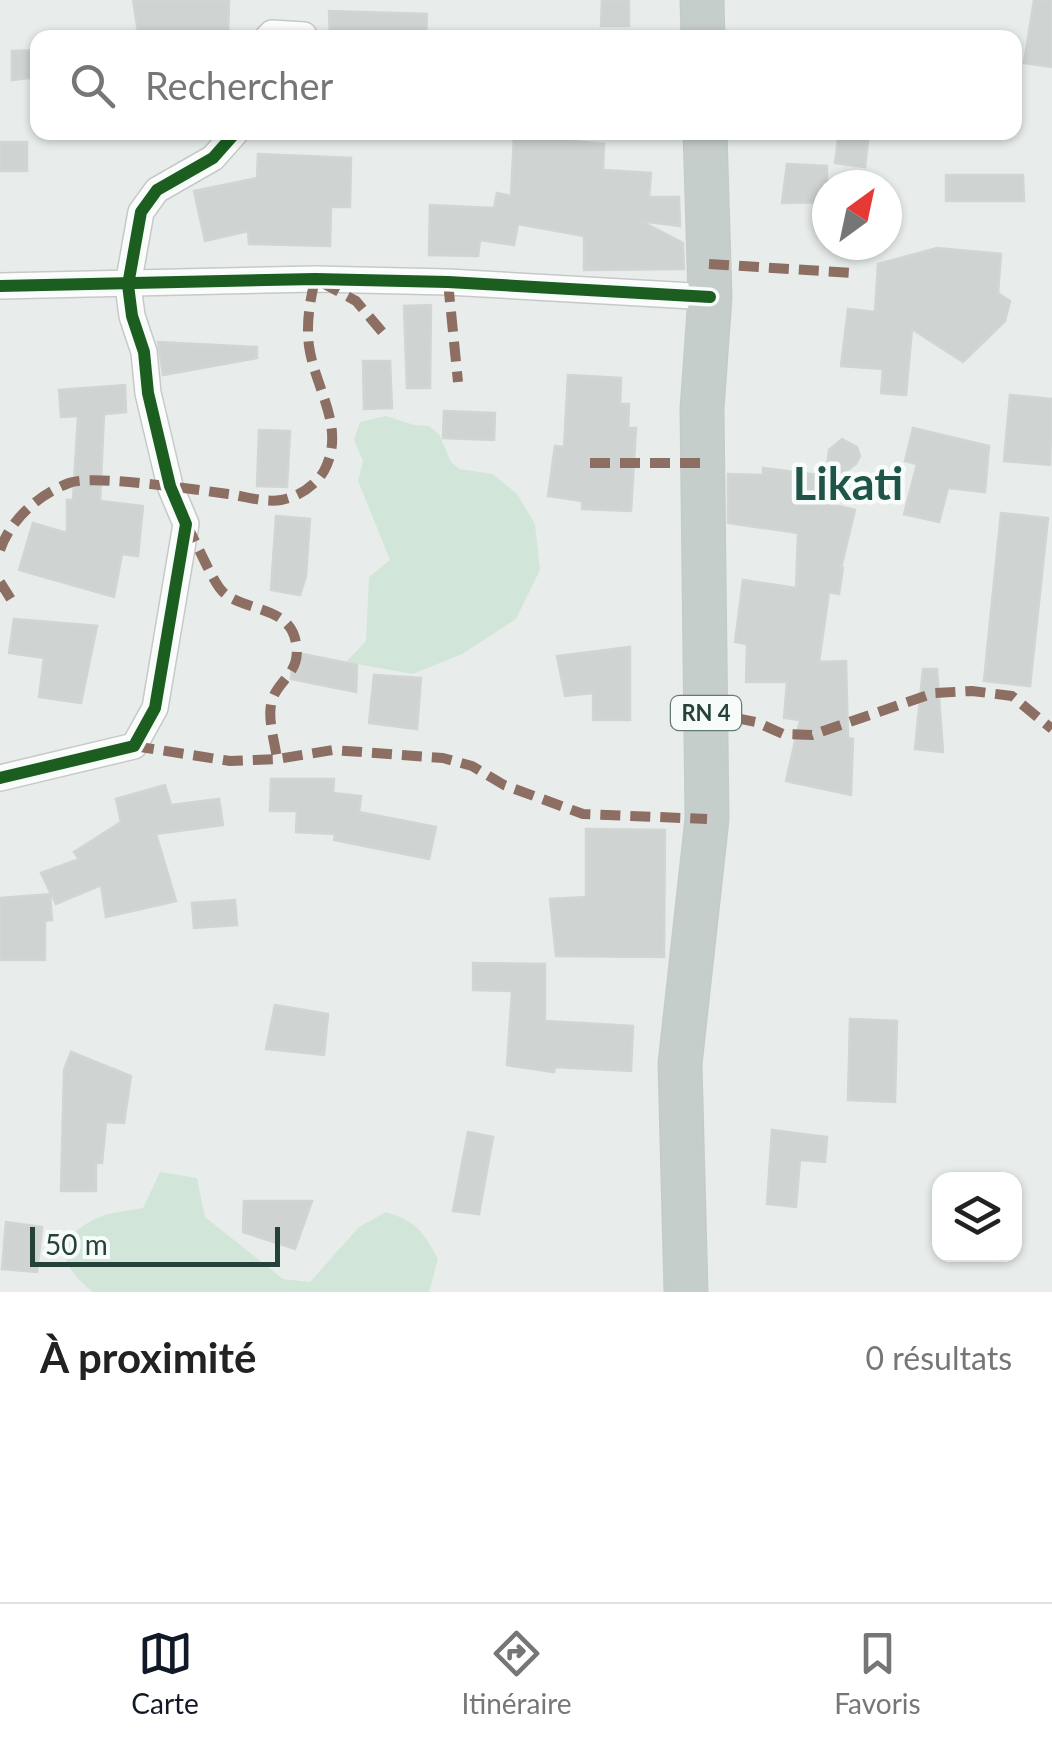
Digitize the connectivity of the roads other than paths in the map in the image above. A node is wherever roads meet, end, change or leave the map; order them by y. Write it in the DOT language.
graph roads {
  1 [pos="702,0"];
  2 [pos="703,30"];
  3 [pos="229,140"];
  4 [pos="705,140"];
  5 [pos="128,285"];
  6 [pos="0,286"];
  7 [pos="710,298"];
  8 [pos="0,778"];
  9 [pos="686,1292"];
  1 -- 2 [label="highway"];
  3 -- 5 [label="street"];
  4 -- 7 [label="highway, RN 4"];
  5 -- 6 [label="street"];
  5 -- 7 [label="street"];
  5 -- 8 [label="street"];
  7 -- 9 [label="highway, RN 4"];
}
